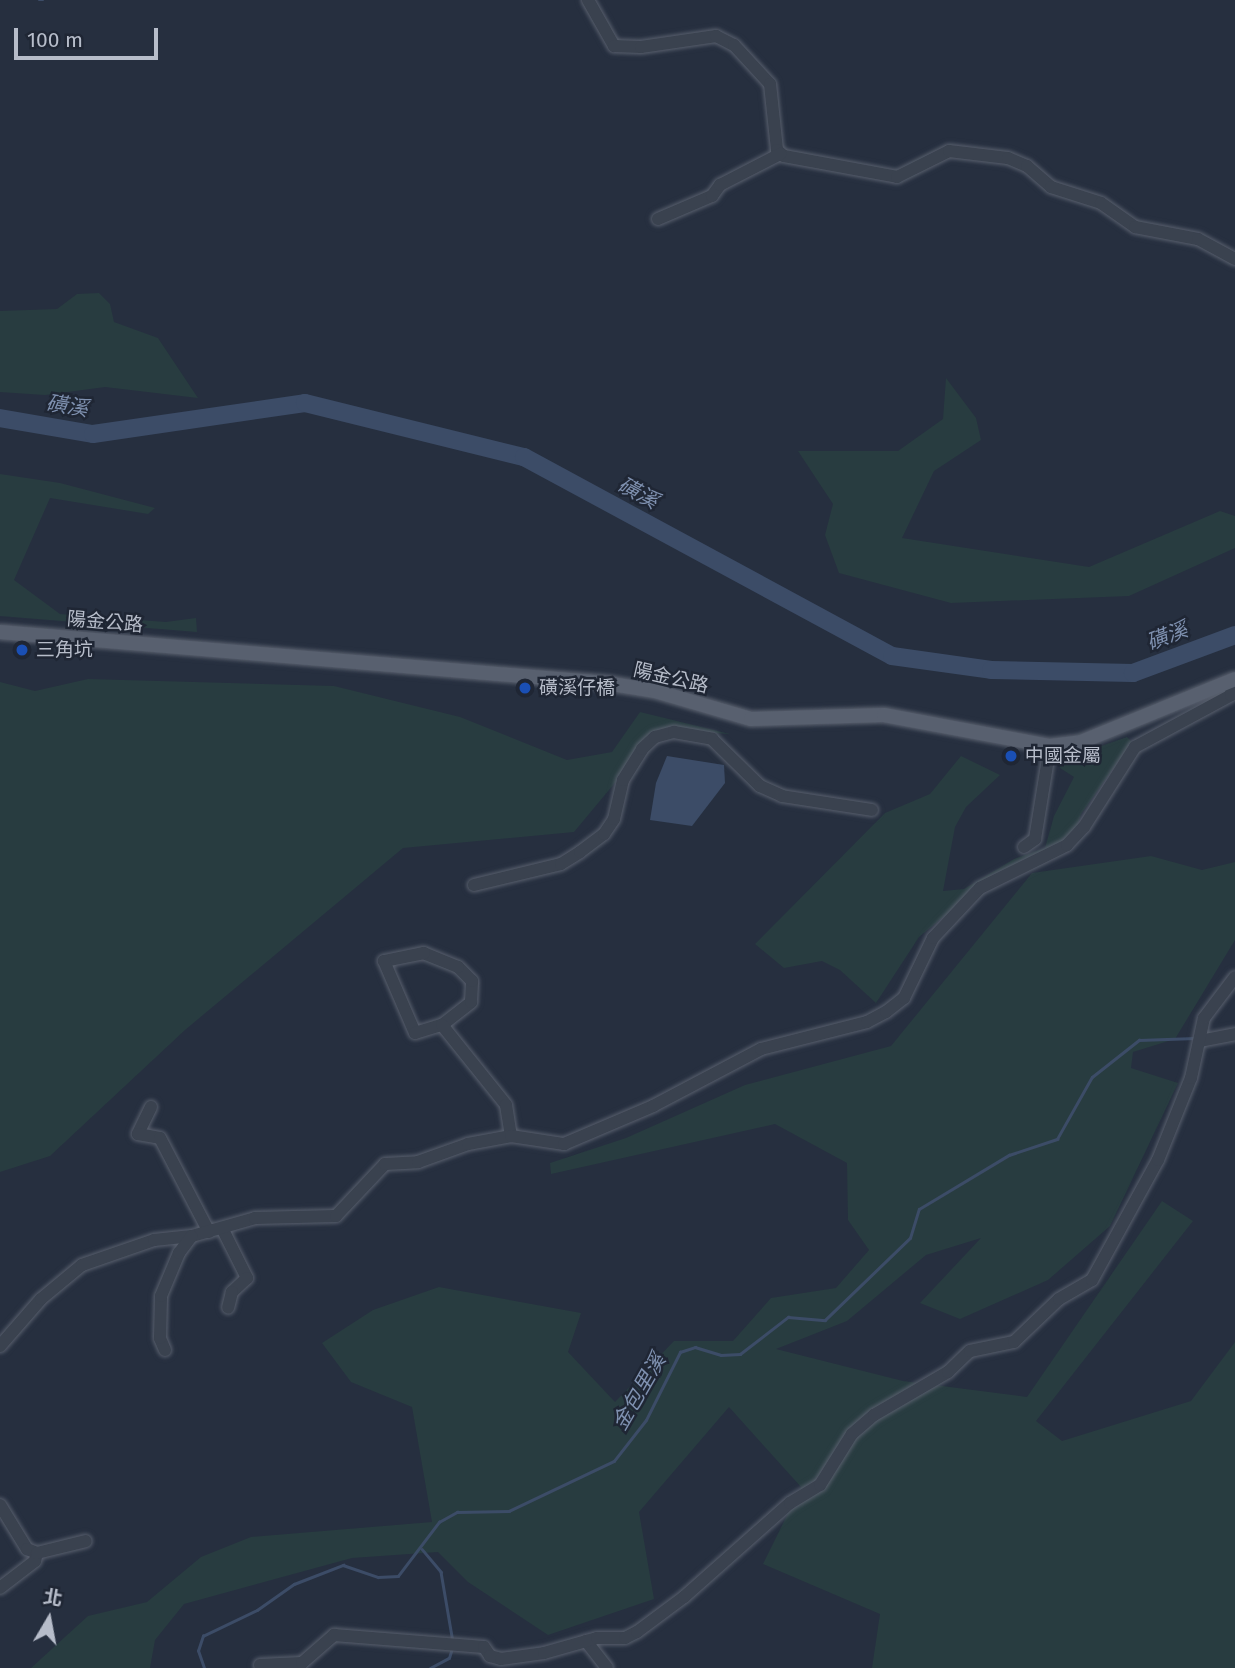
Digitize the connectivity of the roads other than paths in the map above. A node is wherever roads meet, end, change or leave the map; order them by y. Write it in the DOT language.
graph roads {
  1 [pos="588,0"];
  2 [pos="780,154"];
  3 [pos="658,219"];
  4 [pos="1235,259"];
  5 [pos="0,632"];
  6 [pos="1233,680"];
  7 [pos="1050,746"];
  8 [pos="872,810"];
  9 [pos="1024,847"];
  10 [pos="474,885"];
  11 [pos="1235,977"];
  12 [pos="442,1025"];
  13 [pos="1235,1034"];
  14 [pos="1200,1036"];
  15 [pos="151,1107"];
  16 [pos="511,1136"];
  17 [pos="215,1230"];
  18 [pos="192,1236"];
  19 [pos="228,1308"];
  20 [pos="0,1346"];
  21 [pos="165,1350"];
  22 [pos="0,1504"];
  23 [pos="86,1542"];
  24 [pos="37,1553"];
  25 [pos="0,1588"];
  26 [pos="586,1641"];
  27 [pos="260,1665"];
  28 [pos="607,1668"];
  1 -- 2 [label="street"];
  2 -- 3 [label="street"];
  2 -- 4 [label="street"];
  5 -- 7 [label="main road, 陽金公路"];
  6 -- 7 [label="main road, 陽金公路"];
  6 -- 16 [label="street"];
  7 -- 9 [label="street"];
  8 -- 10 [label="street"];
  11 -- 14 [label="street"];
  12 -- 12 [label="street"];
  12 -- 16 [label="street"];
  13 -- 14 [label="street"];
  14 -- 26 [label="street"];
  15 -- 17 [label="street"];
  16 -- 17 [label="street"];
  17 -- 18 [label="street"];
  17 -- 19 [label="street"];
  18 -- 20 [label="street"];
  18 -- 21 [label="street"];
  22 -- 24 [label="street"];
  23 -- 24 [label="street"];
  24 -- 25 [label="street"];
  26 -- 27 [label="street"];
  26 -- 28 [label="street"];
}
